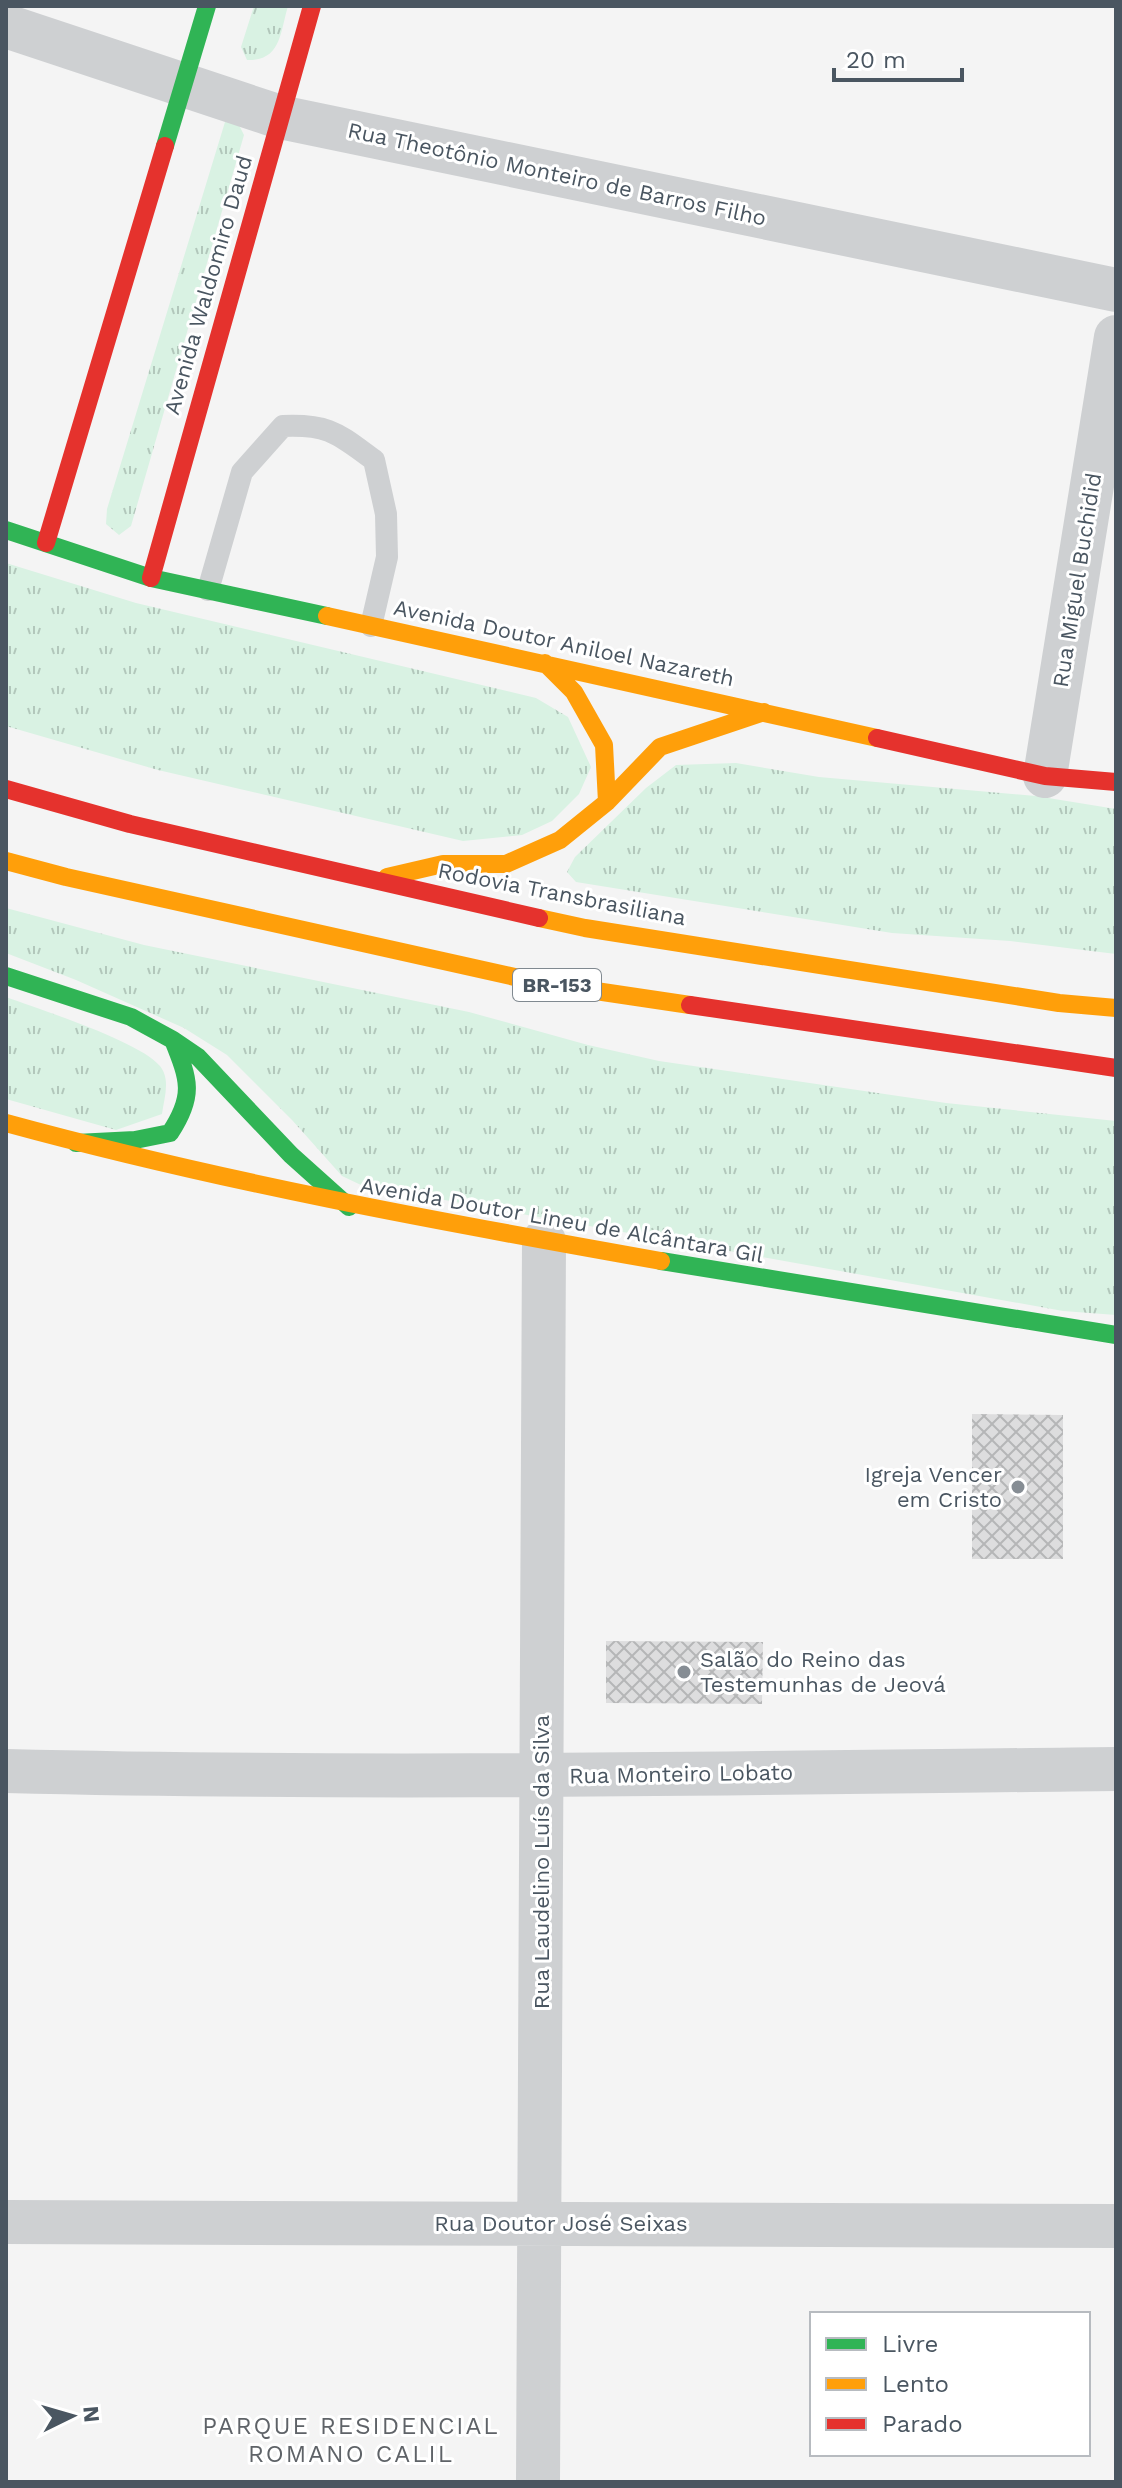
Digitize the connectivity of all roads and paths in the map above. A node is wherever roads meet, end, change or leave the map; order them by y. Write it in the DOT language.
graph roads {
  1 [pos="207,6"];
  2 [pos="312,6"];
  3 [pos="6,26"];
  4 [pos="184,84"];
  5 [pos="280,117"];
  6 [pos="1116,290"];
  7 [pos="1116,337"];
  8 [pos="6,530"];
  9 [pos="46,543"];
  10 [pos="151,578"];
  11 [pos="208,590"];
  12 [pos="371,626"];
  13 [pos="545,663"];
  14 [pos="764,712"];
  15 [pos="1045,776"];
  16 [pos="1116,782"];
  17 [pos="6,789"];
  18 [pos="607,802"];
  19 [pos="6,861"];
  20 [pos="375,880"];
  21 [pos="6,976"];
  22 [pos="1116,1008"];
  23 [pos="173,1040"];
  24 [pos="1116,1068"];
  25 [pos="6,1123"];
  26 [pos="76,1143"];
  27 [pos="349,1207"];
  28 [pos="544,1241"];
  29 [pos="1116,1335"];
  30 [pos="1116,1769"];
  31 [pos="6,1771"];
  32 [pos="542,1776"];
  33 [pos="6,2222"];
  34 [pos="540,2223"];
  35 [pos="1116,2226"];
  36 [pos="538,2482"];
  1 -- 4 [label="main road"];
  2 -- 5 [label="main road, Avenida Waldomiro Daud"];
  3 -- 4 [label="street, Rua Theotônio Monteiro de Barros Filho"];
  4 -- 5 [label="street, Rua Theotônio Monteiro de Barros Filho"];
  4 -- 9 [label="main road"];
  5 -- 6 [label="street, Rua Theotônio Monteiro de Barros Filho"];
  5 -- 10 [label="main road, Avenida Waldomiro Daud"];
  7 -- 15 [label="street, Rua Miguel Buchidid"];
  8 -- 9 [label="main road, Avenida Doutor Aniloel Nazareth"];
  9 -- 10 [label="main road, Avenida Doutor Aniloel Nazareth"];
  10 -- 11 [label="main road, Avenida Doutor Aniloel Nazareth"];
  11 -- 12 [label="main road, Avenida Doutor Aniloel Nazareth"];
  11 -- 12 [label="lane"];
  12 -- 13 [label="main road, Avenida Doutor Aniloel Nazareth"];
  13 -- 14 [label="main road, Avenida Doutor Aniloel Nazareth"];
  13 -- 18 [label="main road"];
  14 -- 15 [label="main road, Avenida Doutor Aniloel Nazareth"];
  14 -- 18 [label="main road"];
  15 -- 16 [label="main road, Avenida Doutor Aniloel Nazareth"];
  17 -- 20 [label="main road, Rodovia Transbrasiliana"];
  18 -- 20 [label="main road"];
  19 -- 24 [label="main road, BR-153"];
  20 -- 22 [label="main road, Rodovia Transbrasiliana"];
  21 -- 23 [label="main road"];
  23 -- 26 [label="main road"];
  23 -- 27 [label="main road"];
  25 -- 26 [label="main road, Avenida Doutor Lineu de Alcântara Gil"];
  26 -- 27 [label="main road, Avenida Doutor Lineu de Alcântara Gil"];
  27 -- 28 [label="main road, Avenida Doutor Lineu de Alcântara Gil"];
  28 -- 29 [label="main road, Avenida Doutor Lineu de Alcântara Gil"];
  28 -- 32 [label="street, Rua Laudelino Luís da Silva"];
  30 -- 32 [label="street, Rua Monteiro Lobato"];
  31 -- 32 [label="street, Rua Monteiro Lobato"];
  32 -- 34 [label="street, Rua Laudelino Luís da Silva"];
  33 -- 34 [label="street, Rua Doutor José Seixas"];
  34 -- 35 [label="street, Rua Doutor José Seixas"];
  34 -- 36 [label="street, Rua Laudelino Luís da Silva"];
}
